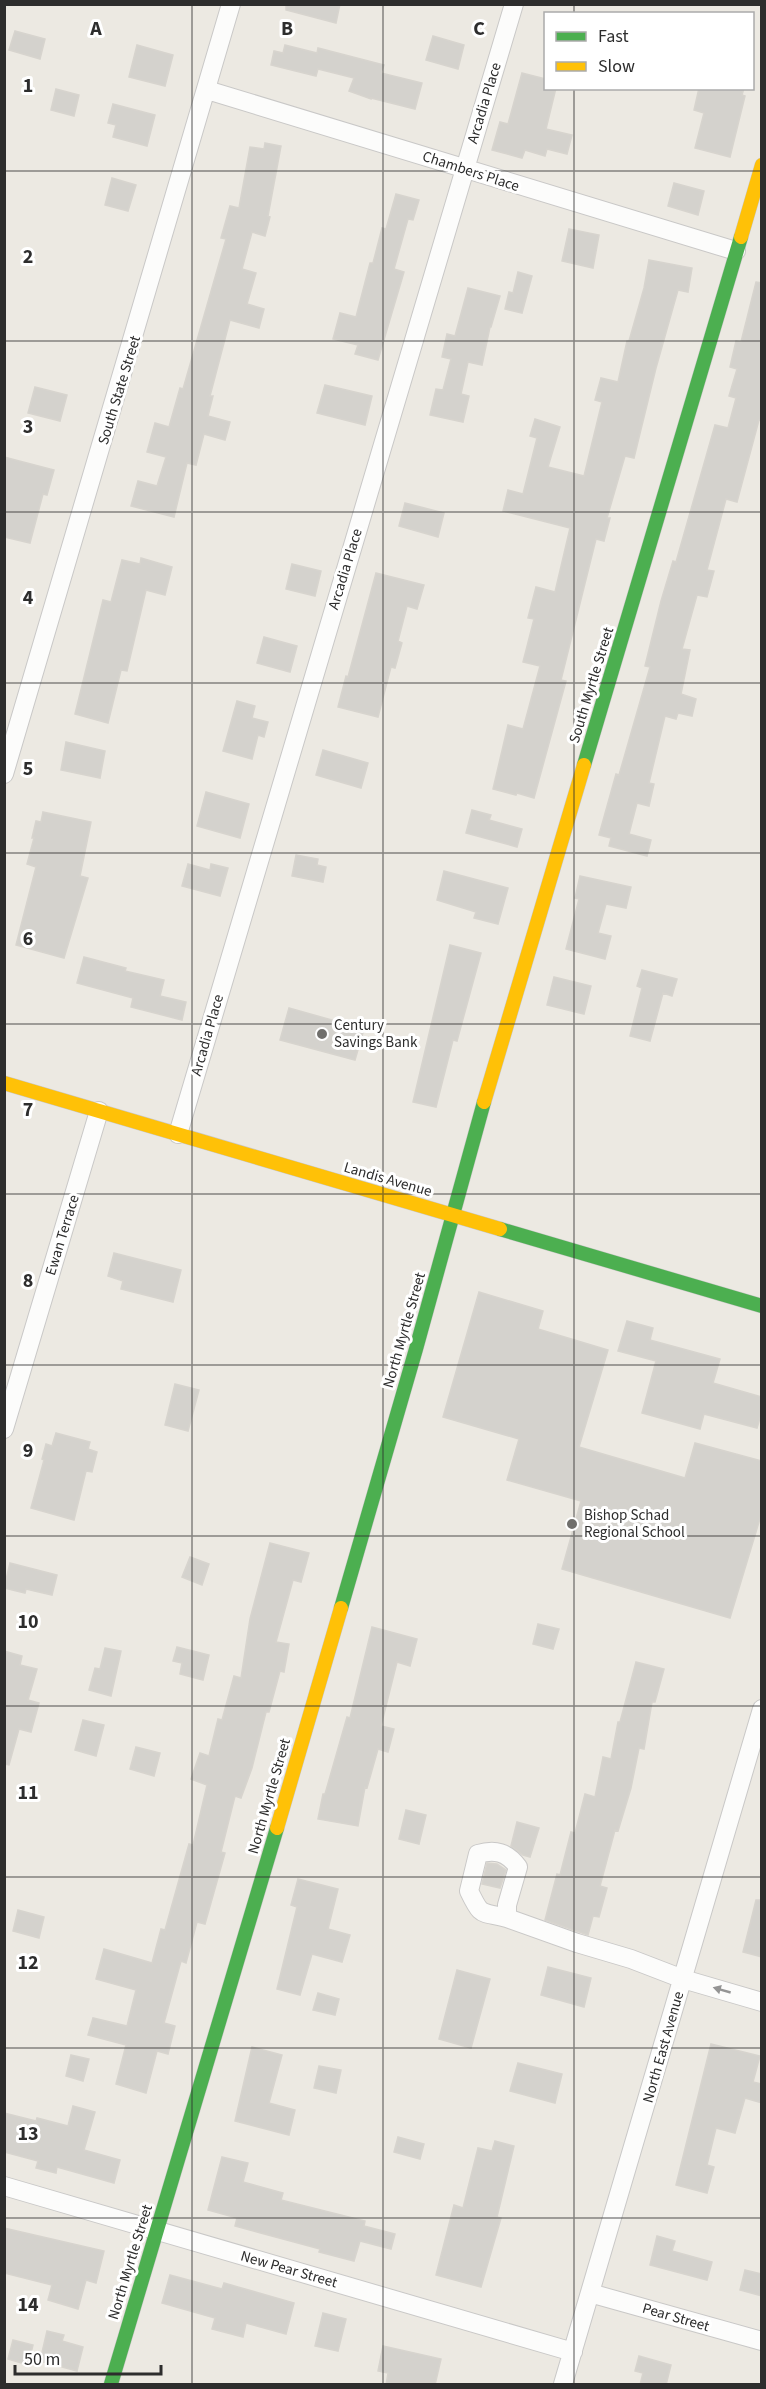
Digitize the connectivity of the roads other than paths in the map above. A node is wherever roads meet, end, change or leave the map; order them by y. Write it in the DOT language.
graph roads {
  1 [pos="231,4"];
  2 [pos="514,4"];
  3 [pos="207,90"];
  4 [pos="762,165"];
  5 [pos="465,169"];
  6 [pos="736,252"];
  7 [pos="4,774"];
  8 [pos="4,1083"];
  9 [pos="99,1111"];
  10 [pos="178,1134"];
  11 [pos="452,1215"];
  12 [pos="762,1306"];
  13 [pos="4,1429"];
  14 [pos="762,1709"];
  15 [pos="507,1918"];
  16 [pos="683,1979"];
  17 [pos="762,2002"];
  18 [pos="4,2186"];
  19 [pos="157,2231"];
  20 [pos="590,2293"];
  21 [pos="762,2342"];
  22 [pos="573,2352"];
  23 [pos="111,2385"];
  24 [pos="563,2385"];
  1 -- 3 [label="street, South State Street"];
  2 -- 5 [label="street, Arcadia Place"];
  3 -- 5 [label="street, Chambers Place"];
  3 -- 7 [label="street, South State Street"];
  4 -- 6 [label="street, South Myrtle Street"];
  5 -- 6 [label="street, Chambers Place"];
  5 -- 10 [label="street, Arcadia Place"];
  6 -- 11 [label="street, South Myrtle Street"];
  8 -- 9 [label="street, Landis Avenue"];
  9 -- 10 [label="street, Landis Avenue"];
  9 -- 13 [label="street, Ewan Terrace"];
  10 -- 11 [label="street, Landis Avenue"];
  11 -- 12 [label="street, Landis Avenue"];
  11 -- 19 [label="street, North Myrtle Street"];
  14 -- 16 [label="street, North East Avenue"];
  15 -- 16 [label="street"];
  17 -- 16 [label="street, one-way"];
  16 -- 20 [label="street, North East Avenue"];
  18 -- 19 [label="street, New Pear Street"];
  19 -- 22 [label="street, New Pear Street"];
  19 -- 23 [label="street, North Myrtle Street"];
  20 -- 21 [label="street, Pear Street"];
  20 -- 22 [label="street, North East Avenue"];
  22 -- 24 [label="street, North East Avenue"];
}
